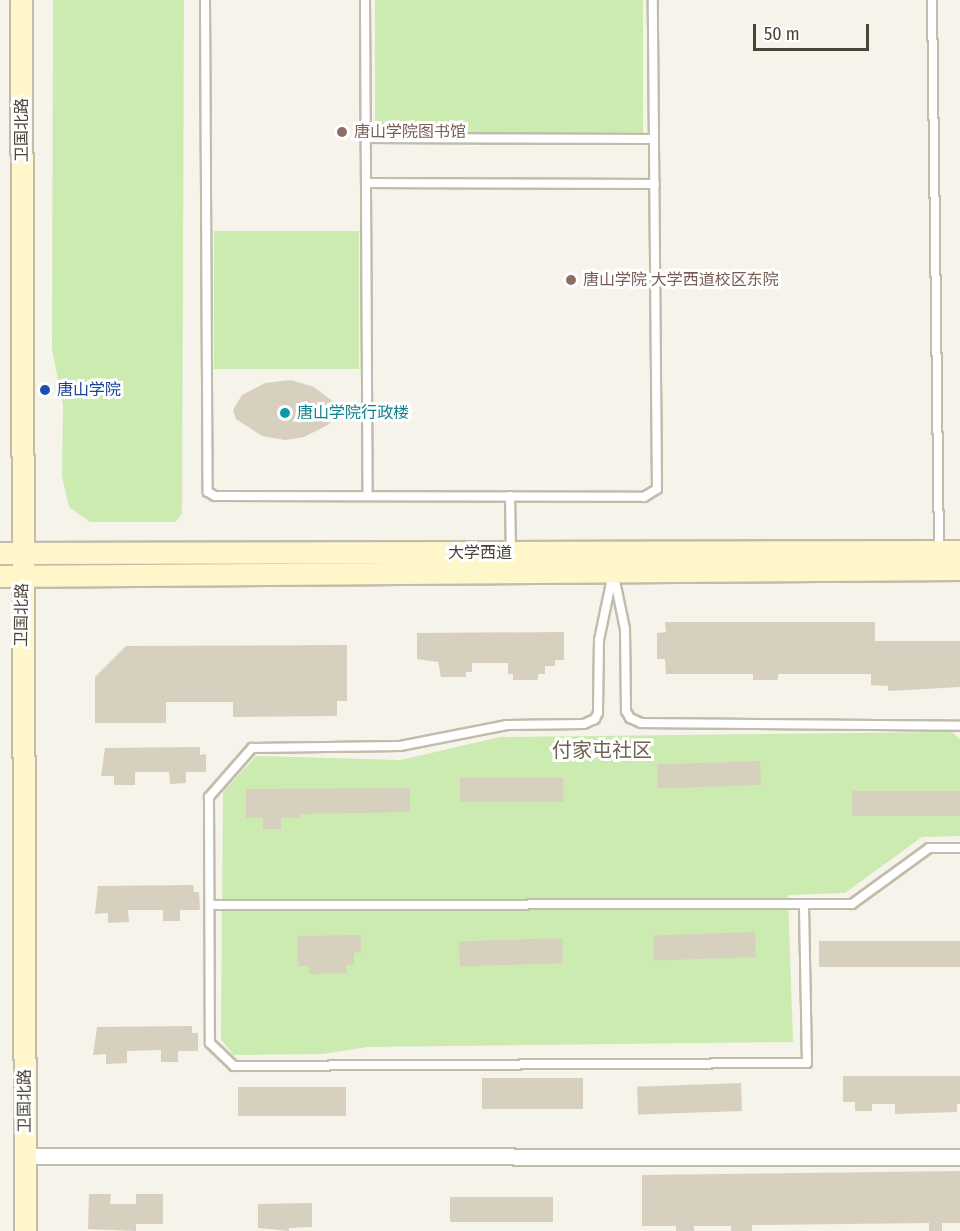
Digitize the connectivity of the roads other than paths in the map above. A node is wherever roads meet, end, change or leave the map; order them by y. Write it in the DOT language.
graph roads {
  1 [pos="21,0"];
  2 [pos="205,0"];
  3 [pos="365,0"];
  4 [pos="653,0"];
  5 [pos="932,0"];
  6 [pos="366,138"];
  7 [pos="654,139"];
  8 [pos="366,183"];
  9 [pos="655,184"];
  10 [pos="368,496"];
  11 [pos="510,496"];
  12 [pos="939,551"];
  13 [pos="960,551"];
  14 [pos="0,553"];
  15 [pos="512,553"];
  16 [pos="24,554"];
  17 [pos="960,568"];
  18 [pos="613,572"];
  19 [pos="0,576"];
  20 [pos="23,576"];
  21 [pos="960,726"];
  22 [pos="960,848"];
  23 [pos="804,904"];
  24 [pos="211,905"];
  25 [pos="25,1156"];
  26 [pos="960,1157"];
  27 [pos="25,1231"];
  1 -- 16 [label="main road, 卫国北路"];
  2 -- 10 [label="lane"];
  3 -- 6 [label="lane"];
  4 -- 7 [label="lane"];
  5 -- 12 [label="lane"];
  6 -- 7 [label="lane"];
  6 -- 8 [label="lane"];
  7 -- 9 [label="lane"];
  8 -- 9 [label="lane"];
  8 -- 10 [label="lane"];
  9 -- 11 [label="lane"];
  10 -- 11 [label="lane"];
  11 -- 15 [label="lane"];
  12 -- 13 [label="main road, 大学西道"];
  12 -- 15 [label="main road, 大学西道"];
  14 -- 16 [label="main road, 大学西道"];
  15 -- 16 [label="main road, 大学西道"];
  16 -- 20 [label="main road, 卫国北路"];
  17 -- 18 [label="main road, 大学西道"];
  18 -- 20 [label="main road, 大学西道"];
  18 -- 21 [label="lane"];
  18 -- 24 [label="lane"];
  19 -- 20 [label="main road, 大学西道"];
  20 -- 25 [label="main road, 卫国北路"];
  22 -- 23 [label="lane"];
  23 -- 24 [label="lane"];
  23 -- 24 [label="lane"];
  25 -- 26 [label="street"];
  25 -- 27 [label="main road, 卫国北路"];
}
